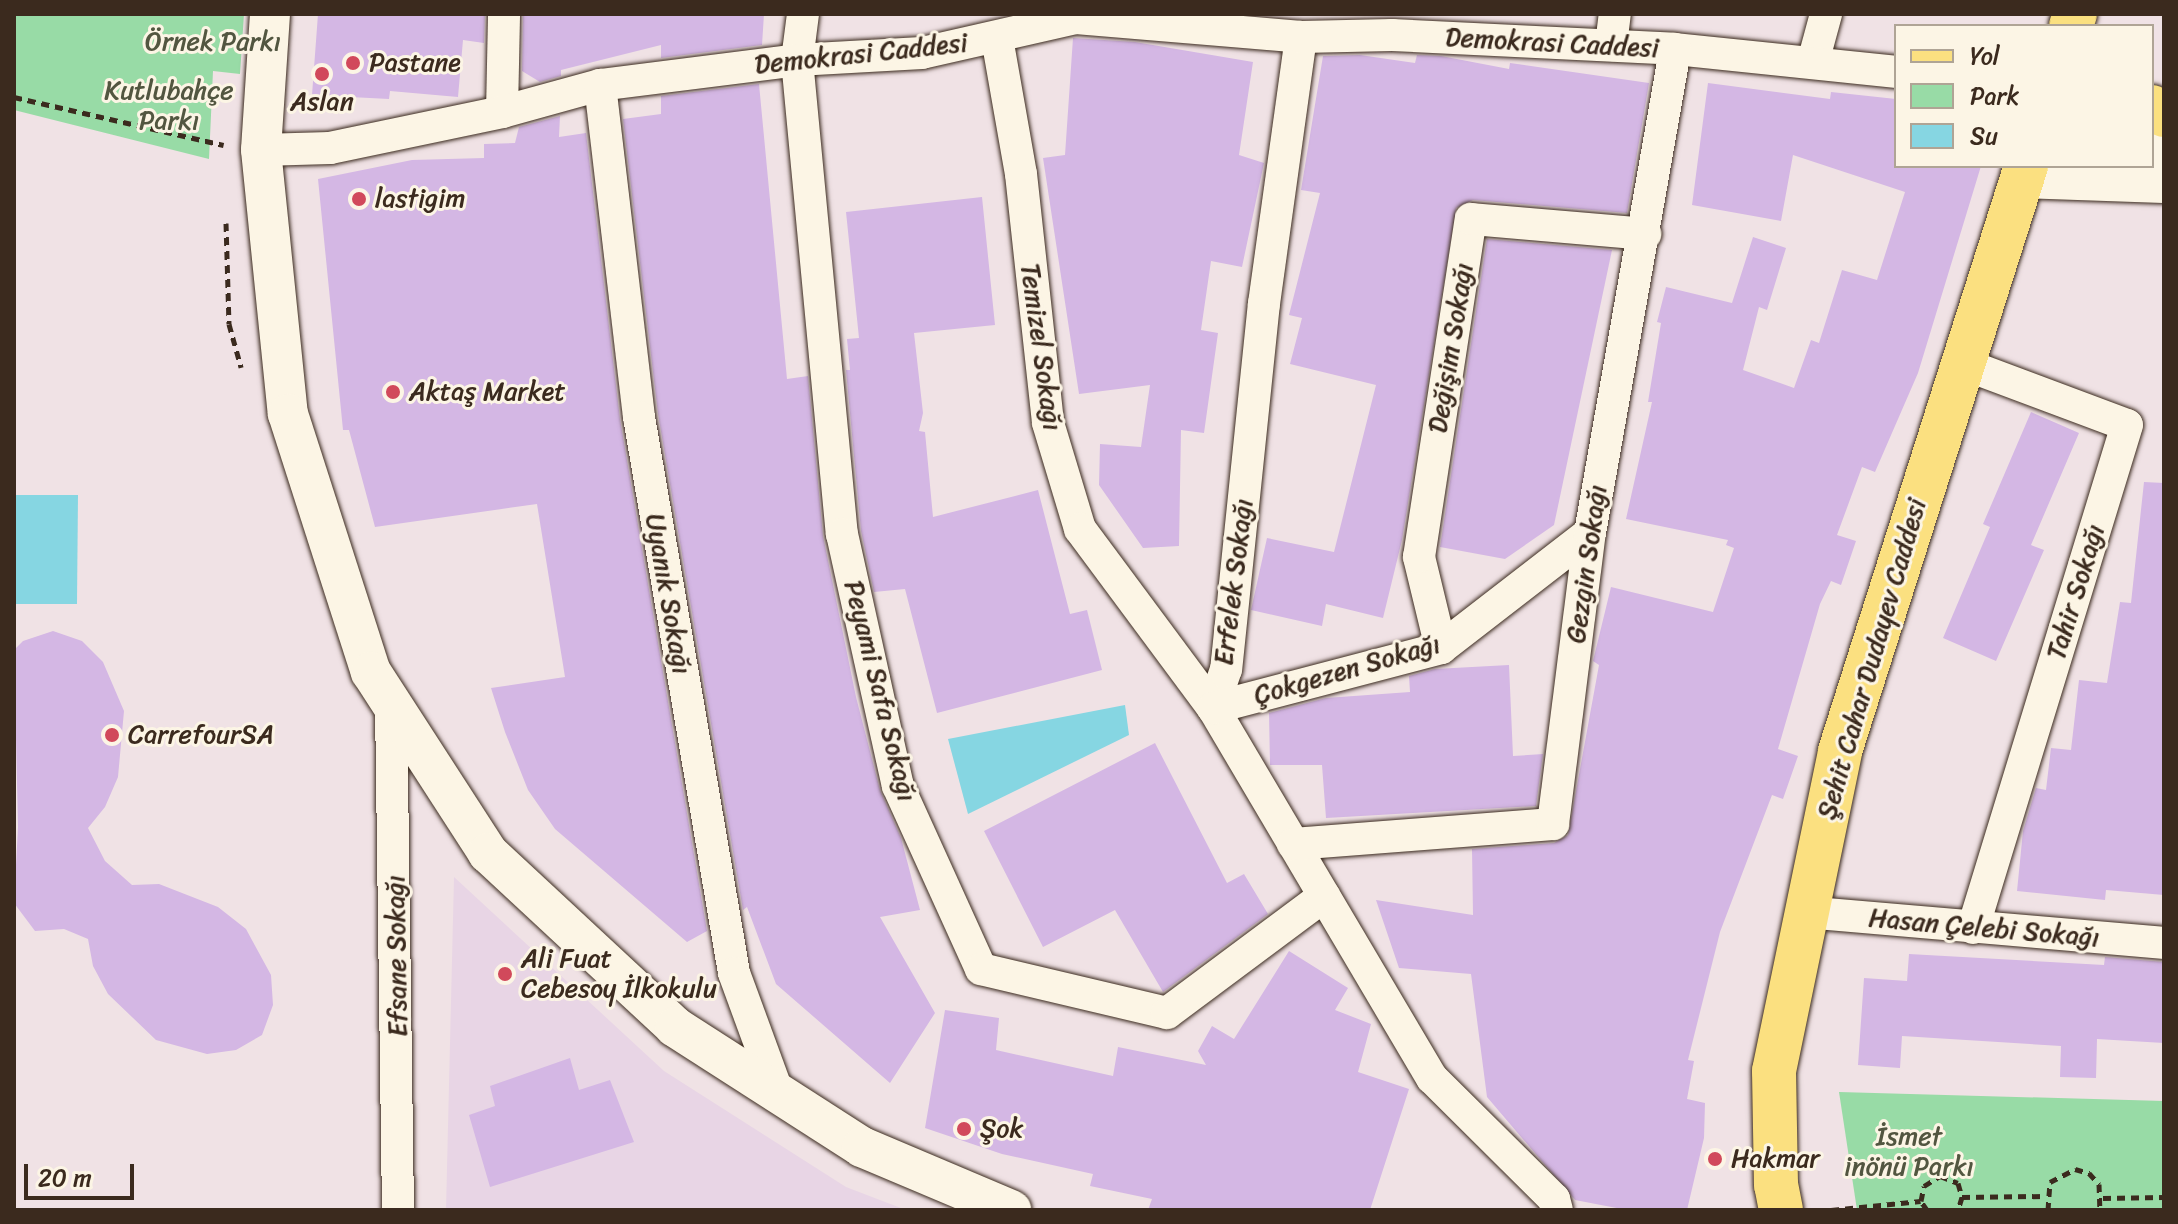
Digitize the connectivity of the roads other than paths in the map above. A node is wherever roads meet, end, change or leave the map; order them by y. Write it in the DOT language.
graph roads {
  1 [pos="270,14"];
  2 [pos="504,14"];
  3 [pos="803,14"];
  4 [pos="1826,14"];
  5 [pos="1076,16"];
  6 [pos="1393,24"];
  7 [pos="1613,30"];
  8 [pos="1301,37"];
  9 [pos="997,38"];
  10 [pos="1675,49"];
  11 [pos="797,60"];
  12 [pos="1813,62"];
  13 [pos="1894,72"];
  14 [pos="600,85"];
  15 [pos="502,112"];
  16 [pos="243,148"];
  17 [pos="2024,172"];
  18 [pos="2164,183"];
  19 [pos="1645,234"];
  20 [pos="1961,363"];
  21 [pos="1590,533"];
  22 [pos="1441,648"];
  23 [pos="391,703"];
  24 [pos="1213,708"];
  25 [pos="1293,844"];
  26 [pos="1324,896"];
  27 [pos="1804,912"];
  28 [pos="1973,928"];
  29 [pos="2164,943"];
  30 [pos="778,1093"];
  31 [pos="398,1210"];
  32 [pos="1011,1210"];
  33 [pos="1557,1210"];
  34 [pos="1781,1210"];
  1 -- 16 [label="street"];
  2 -- 15 [label="street"];
  3 -- 11 [label="street, Peyami Safa Sokağı"];
  4 -- 12 [label="street"];
  5 -- 8 [label="street, Demokrasi Caddesi"];
  5 -- 9 [label="street, Demokrasi Caddesi"];
  6 -- 7 [label="street, Demokrasi Caddesi"];
  6 -- 8 [label="street, Demokrasi Caddesi"];
  7 -- 10 [label="street, Demokrasi Caddesi"];
  8 -- 24 [label="street, Erfelek Sokağı"];
  9 -- 11 [label="street, Demokrasi Caddesi"];
  9 -- 24 [label="street, Temizel Sokağı"];
  10 -- 12 [label="street, Demokrasi Caddesi"];
  10 -- 19 [label="street, Gezgin Sokağı"];
  11 -- 14 [label="street, Demokrasi Caddesi"];
  11 -- 26 [label="street, Peyami Safa Sokağı"];
  12 -- 13 [label="street, Demokrasi Caddesi"];
  14 -- 15 [label="street, Demokrasi Caddesi"];
  14 -- 30 [label="street, Uyanık Sokağı"];
  15 -- 16 [label="street, Demokrasi Caddesi"];
  16 -- 23 [label="street"];
  17 -- 18 [label="street"];
  17 -- 20 [label="main road, Şehit Cahar Dudayev Caddesi"];
  19 -- 21 [label="street, Gezgin Sokağı"];
  19 -- 22 [label="street, Değişim Sokağı"];
  20 -- 27 [label="main road, Şehit Cahar Dudayev Caddesi"];
  20 -- 28 [label="street, Tahir Sokağı"];
  21 -- 22 [label="street, Çokgezen Sokağı"];
  21 -- 25 [label="street, Gezgin Sokağı"];
  22 -- 24 [label="street, Çokgezen Sokağı"];
  23 -- 30 [label="street"];
  23 -- 31 [label="street, Efsane Sokağı"];
  24 -- 25 [label="street"];
  25 -- 26 [label="street"];
  26 -- 33 [label="street"];
  27 -- 28 [label="street, Hasan Çelebi Sokağı"];
  27 -- 34 [label="main road, Şehit Cahar Dudayev Caddesi"];
  28 -- 29 [label="street, Hasan Çelebi Sokağı"];
  30 -- 32 [label="street"];
}
